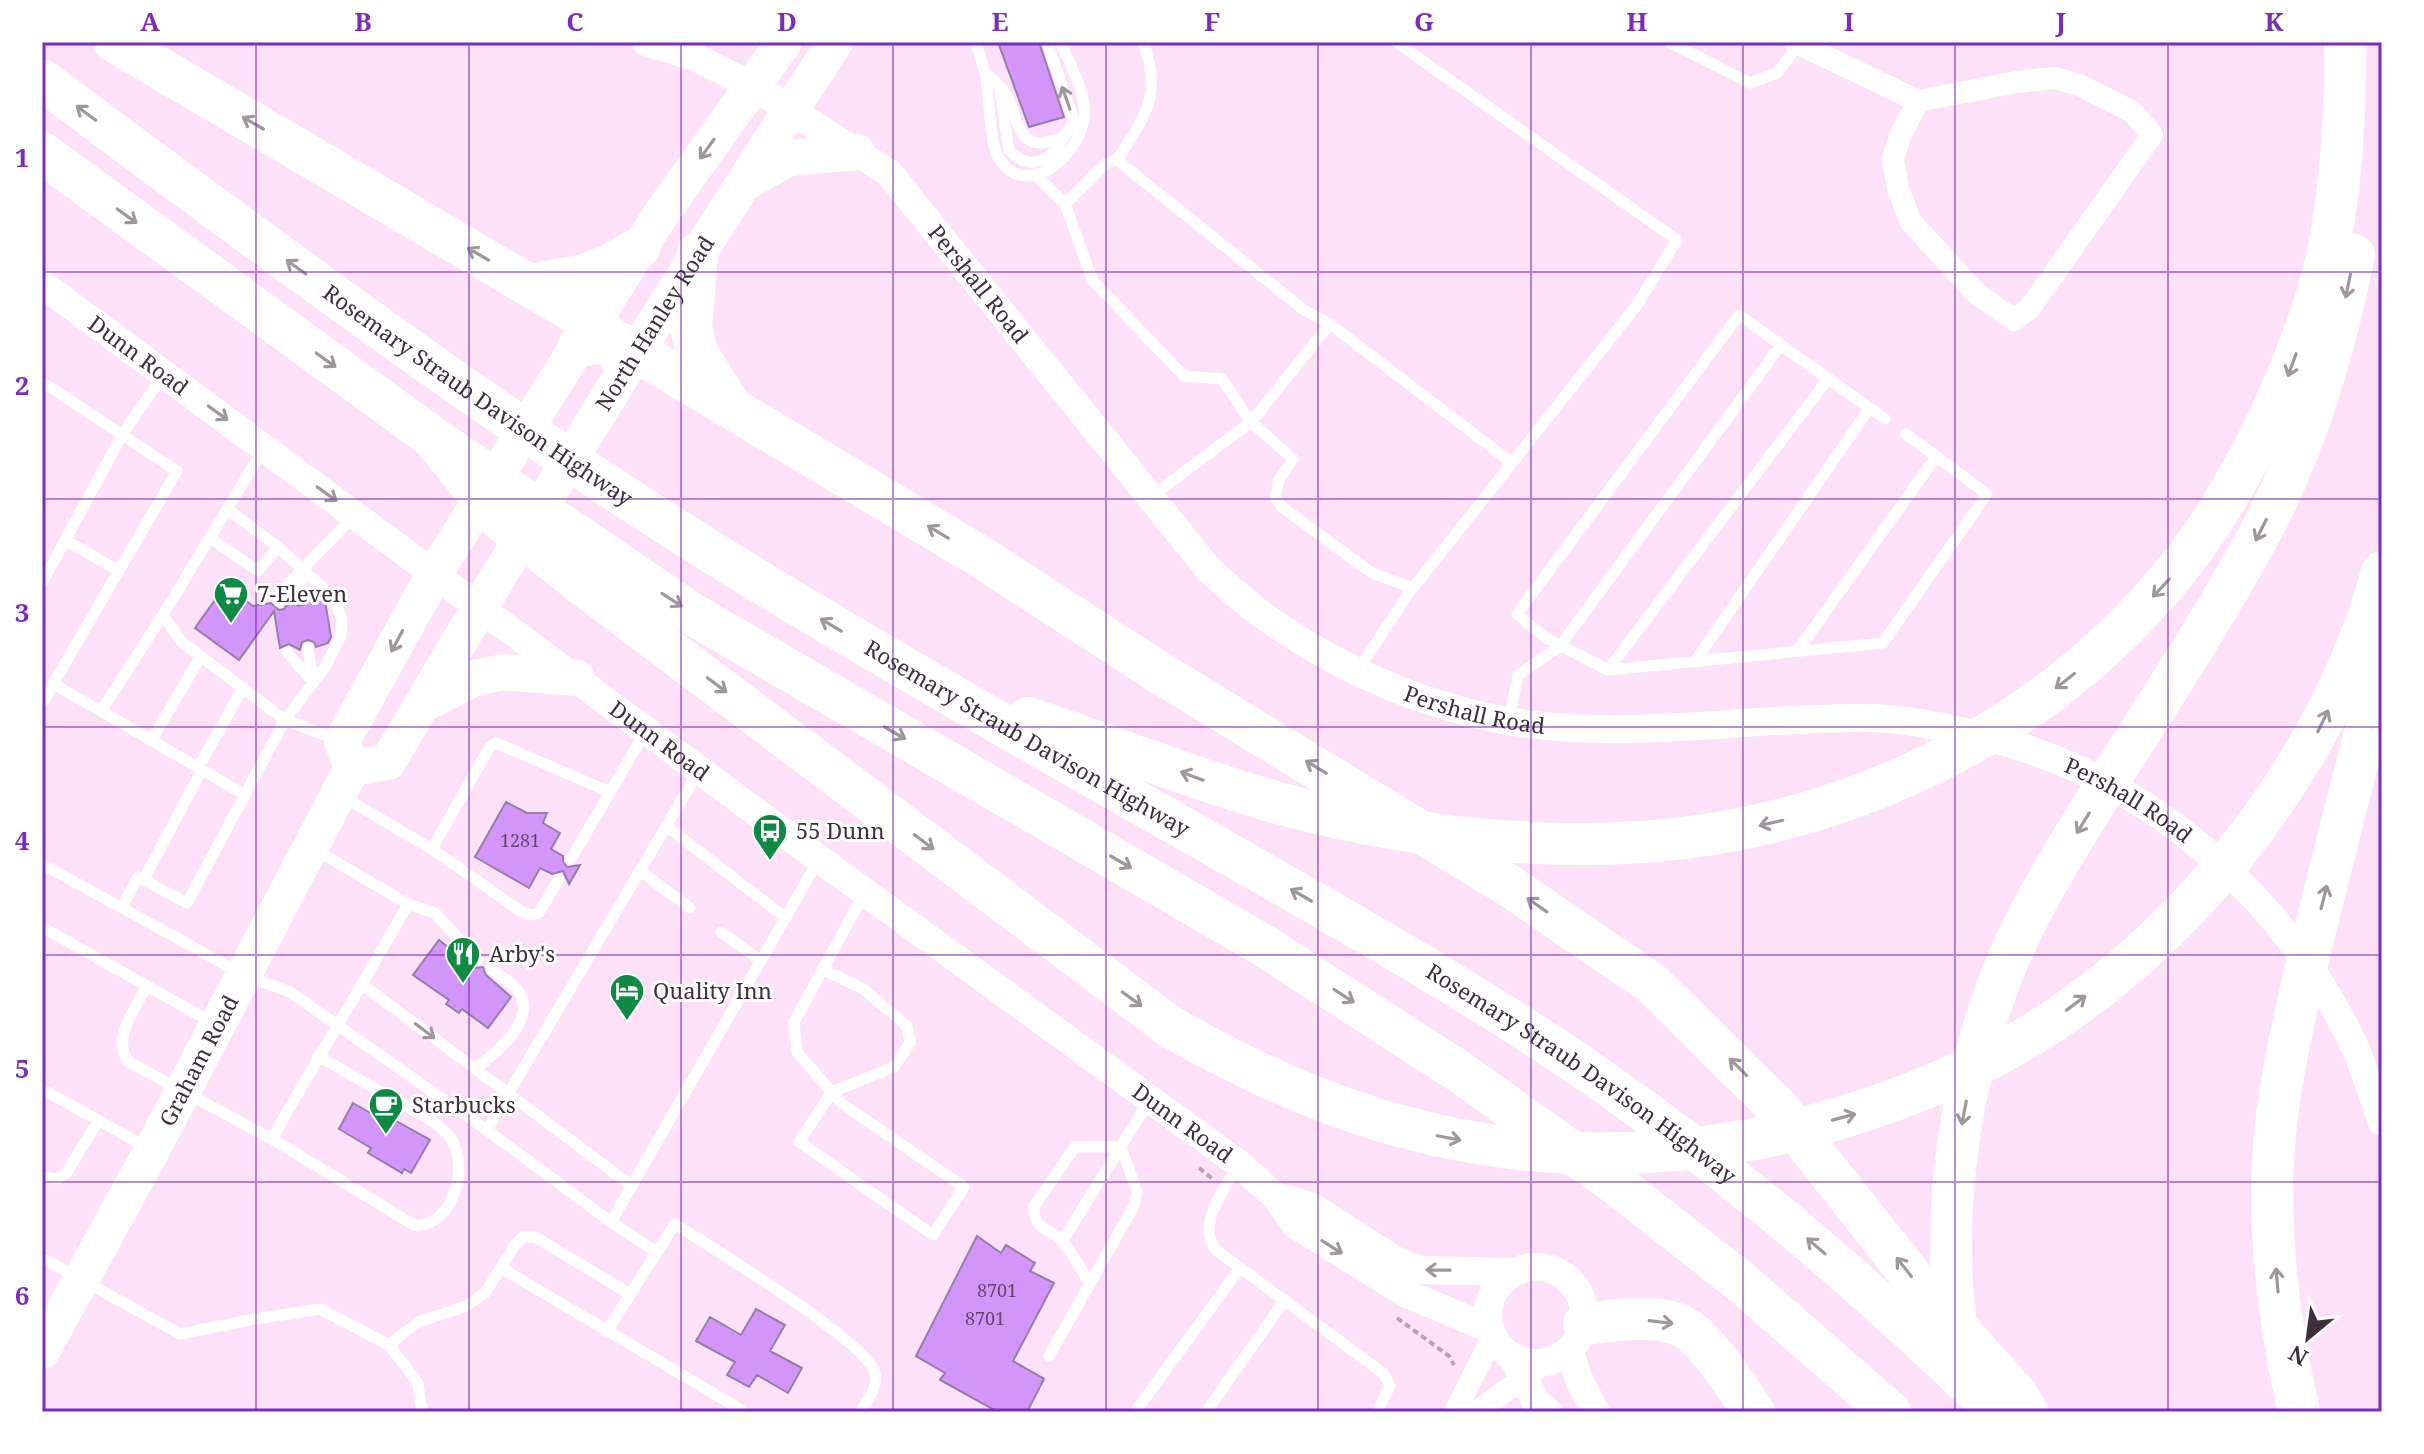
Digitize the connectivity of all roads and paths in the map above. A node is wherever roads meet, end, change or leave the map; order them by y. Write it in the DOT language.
graph roads {
  1 [pos="115,42"];
  2 [pos="646,42"];
  3 [pos="784,42"];
  4 [pos="835,42"];
  5 [pos="976,42"];
  6 [pos="1047,42"];
  7 [pos="1060,42"];
  8 [pos="1143,42"];
  9 [pos="1396,42"];
  10 [pos="1669,42"];
  11 [pos="2345,42"];
  12 [pos="2368,42"];
  13 [pos="1799,43"];
  14 [pos="985,73"];
  15 [pos="42,80"];
  16 [pos="999,85"];
  17 [pos="753,86"];
  18 [pos="1918,101"];
  19 [pos="791,110"];
  20 [pos="1063,138"];
  21 [pos="857,152"];
  22 [pos="42,153"];
  23 [pos="1117,160"];
  24 [pos="1038,177"];
  25 [pos="743,184"];
  26 [pos="1065,204"];
  27 [pos="639,248"];
  28 [pos="697,254"];
  29 [pos="42,284"];
  30 [pos="530,285"];
  31 [pos="1330,324"];
  32 [pos="1781,345"];
  33 [pos="609,346"];
  34 [pos="164,374"];
  35 [pos="1828,379"];
  36 [pos="42,382"];
  37 [pos="733,409"];
  38 [pos="1869,409"];
  39 [pos="1885,419"];
  40 [pos="1251,422"];
  41 [pos="1906,434"];
  42 [pos="122,435"];
  43 [pos="264,447"];
  44 [pos="1936,457"];
  45 [pos="1512,463"];
  46 [pos="1151,497"];
  47 [pos="227,509"];
  48 [pos="355,514"];
  49 [pos="210,538"];
  50 [pos="65,540"];
  51 [pos="278,547"];
  52 [pos="302,570"];
  53 [pos="119,571"];
  54 [pos="2382,572"];
  55 [pos="435,573"];
  56 [pos="597,573"];
  57 [pos="42,583"];
  58 [pos="1413,588"];
  59 [pos="299,598"];
  60 [pos="279,602"];
  61 [pos="479,606"];
  62 [pos="163,615"];
  63 [pos="1560,646"];
  64 [pos="308,648"];
  65 [pos="1798,650"];
  66 [pos="287,652"];
  67 [pos="201,656"];
  68 [pos="1696,660"];
  69 [pos="2382,669"];
  70 [pos="1608,670"];
  71 [pos="1357,672"];
  72 [pos="577,678"];
  73 [pos="313,682"];
  74 [pos="53,684"];
  75 [pos="243,688"];
  76 [pos="947,691"];
  77 [pos="43,702"];
  78 [pos="422,705"];
  79 [pos="101,711"];
  80 [pos="285,720"];
  81 [pos="1509,720"];
  82 [pos="647,730"];
  83 [pos="151,741"];
  84 [pos="344,768"];
  85 [pos="200,769"];
  86 [pos="700,769"];
  87 [pos="610,792"];
  88 [pos="245,795"];
  89 [pos="666,826"];
  90 [pos="310,847"];
  91 [pos="432,849"];
  92 [pos="571,859"];
  93 [pos="820,859"];
  94 [pos="42,864"];
  95 [pos="640,871"];
  96 [pos="144,879"];
  97 [pos="559,879"];
  98 [pos="865,891"];
  99 [pos="408,904"];
  100 [pos="122,907"];
  101 [pos="690,908"];
  102 [pos="786,918"];
  103 [pos="42,927"];
  104 [pos="721,932"];
  105 [pos="478,960"];
  106 [pos="761,961"];
  107 [pos="491,969"];
  108 [pos="822,969"];
  109 [pos="244,975"];
  110 [pos="363,985"];
  111 [pos="146,987"];
  112 [pos="336,1024"];
  113 [pos="217,1026"];
  114 [pos="318,1056"];
  115 [pos="476,1068"];
  116 [pos="42,1089"];
  117 [pos="182,1092"];
  118 [pos="832,1092"];
  119 [pos="508,1093"];
  120 [pos="1150,1100"];
  121 [pos="98,1121"];
  122 [pos="2382,1122"];
  123 [pos="487,1130"];
  124 [pos="272,1139"];
  125 [pos="1121,1147"];
  126 [pos="152,1150"];
  127 [pos="1239,1164"];
  128 [pos="42,1177"];
  129 [pos="632,1186"];
  130 [pos="1275,1196"];
  131 [pos="611,1222"];
  132 [pos="1063,1240"];
  133 [pos="655,1251"];
  134 [pos="42,1258"];
  135 [pos="501,1268"];
  136 [pos="1240,1268"];
  137 [pos="1516,1272"];
  138 [pos="80,1281"];
  139 [pos="1090,1284"];
  140 [pos="630,1294"];
  141 [pos="1285,1300"];
  142 [pos="607,1331"];
  143 [pos="389,1345"];
  144 [pos="1530,1348"];
  145 [pos="42,1351"];
  146 [pos="1049,1356"];
  147 [pos="1382,1410"];
  148 [pos="422,1412"];
  149 [pos="745,1412"];
  150 [pos="860,1412"];
  151 [pos="1135,1412"];
  152 [pos="1206,1412"];
  153 [pos="1455,1412"];
  154 [pos="1477,1412"];
  155 [pos="1548,1412"];
  156 [pos="1596,1412"];
  157 [pos="1754,1412"];
  158 [pos="1890,1412"];
  159 [pos="1970,1412"];
  160 [pos="1997,1412"];
  161 [pos="2027,1412"];
  162 [pos="2299,1412"];
  30 -- 1 [label="highway, one-way"];
  2 -- 17 [label="street, Pershall Road"];
  3 -- 17 [label="main road, North Hanley Road"];
  4 -- 19 [label="main road, North Hanley Road"];
  5 -- 14 [label="lane"];
  20 -- 6 [label="lane, one-way"];
  7 -- 24 [label="lane"];
  8 -- 23 [label="lane"];
  9 -- 45 [label="lane"];
  10 -- 13 [label="lane"];
  11 -- 76 [label="highway, one-way"];
  12 -- 159 [label="highway, one-way"];
  13 -- 18 [label="street"];
  14 -- 16 [label="lane"];
  14 -- 24 [label="lane"];
  76 -- 15 [label="highway, Rosemary Straub Davison Highway, one-way"];
  16 -- 20 [label="lane"];
  16 -- 20 [label="lane"];
  17 -- 19 [label="street, Pershall Road"];
  17 -- 27 [label="main road, North Hanley Road, one-way"];
  18 -- 18 [label="street"];
  19 -- 21 [label="street, Pershall Road"];
  19 -- 25 [label="main road, North Hanley Road"];
  21 -- 25 [label="main road"];
  21 -- 46 [label="street, Pershall Road"];
  22 -- 56 [label="highway, one-way"];
  23 -- 26 [label="lane"];
  23 -- 31 [label="lane"];
  24 -- 26 [label="lane"];
  25 -- 28 [label="main road, North Hanley Road"];
  26 -- 40 [label="lane"];
  27 -- 30 [label="highway"];
  27 -- 33 [label="main road, North Hanley Road"];
  28 -- 33 [label="main road, North Hanley Road"];
  28 -- 37 [label="highway"];
  29 -- 34 [label="street, Dunn Road"];
  30 -- 33 [label="highway"];
  31 -- 40 [label="lane"];
  31 -- 45 [label="lane"];
  32 -- 35 [label="lane"];
  32 -- 63 [label="lane"];
  32 -- 63 [label="lane"];
  33 -- 37 [label="highway"];
  33 -- 55 [label="main road, Graham Road"];
  33 -- 61 [label="main road, North Hanley Road"];
  34 -- 42 [label="lane"];
  34 -- 43 [label="street, Dunn Road, one-way"];
  35 -- 38 [label="lane"];
  35 -- 70 [label="lane"];
  36 -- 42 [label="lane"];
  161 -- 37 [label="highway, one-way"];
  38 -- 39 [label="lane"];
  38 -- 68 [label="lane"];
  40 -- 46 [label="lane"];
  40 -- 58 [label="lane"];
  41 -- 44 [label="lane"];
  42 -- 50 [label="lane"];
  42 -- 53 [label="lane"];
  43 -- 47 [label="lane"];
  43 -- 48 [label="street, Dunn Road, one-way"];
  44 -- 65 [label="lane"];
  44 -- 65 [label="lane"];
  45 -- 58 [label="lane"];
  46 -- 71 [label="street, Pershall Road"];
  47 -- 49 [label="lane"];
  47 -- 51 [label="lane"];
  48 -- 52 [label="lane"];
  48 -- 55 [label="street, Dunn Road"];
  49 -- 51 [label="lane"];
  49 -- 62 [label="lane"];
  50 -- 53 [label="lane"];
  50 -- 57 [label="lane"];
  51 -- 52 [label="lane"];
  52 -- 59 [label="lane"];
  52 -- 60 [label="lane"];
  52 -- 73 [label="lane"];
  53 -- 74 [label="lane"];
  56 -- 54 [label="highway, one-way"];
  55 -- 61 [label="street, Dunn Road"];
  55 -- 84 [label="main road, Graham Road, one-way"];
  56 -- 158 [label="highway, one-way"];
  58 -- 71 [label="lane"];
  61 -- 72 [label="street, Dunn Road"];
  61 -- 78 [label="main road"];
  62 -- 67 [label="lane"];
  62 -- 79 [label="lane"];
  63 -- 70 [label="lane"];
  63 -- 81 [label="lane"];
  64 -- 73 [label="lane"];
  65 -- 68 [label="lane"];
  66 -- 73 [label="lane"];
  67 -- 75 [label="lane"];
  67 -- 83 [label="lane"];
  68 -- 70 [label="lane"];
  162 -- 69 [label="highway, one-way"];
  71 -- 81 [label="street, Pershall Road"];
  72 -- 78 [label="main road"];
  72 -- 82 [label="street, Dunn Road"];
  73 -- 80 [label="lane"];
  74 -- 77 [label="lane"];
  74 -- 79 [label="lane"];
  75 -- 80 [label="lane"];
  75 -- 85 [label="lane"];
  160 -- 76 [label="highway, Rosemary Straub Davison Highway, one-way"];
  78 -- 84 [label="main road"];
  79 -- 83 [label="lane"];
  80 -- 84 [label="lane"];
  80 -- 88 [label="lane"];
  81 -- 122 [label="street, Pershall Road"];
  82 -- 86 [label="street, Dunn Road"];
  82 -- 87 [label="lane"];
  83 -- 85 [label="lane"];
  84 -- 90 [label="main road, Graham Road"];
  84 -- 91 [label="lane"];
  85 -- 88 [label="lane"];
  85 -- 96 [label="lane"];
  86 -- 89 [label="lane"];
  86 -- 93 [label="street, Dunn Road"];
  87 -- 91 [label="lane"];
  87 -- 92 [label="lane"];
  88 -- 96 [label="lane"];
  89 -- 95 [label="lane"];
  89 -- 102 [label="lane"];
  90 -- 99 [label="lane"];
  90 -- 109 [label="main road, Graham Road"];
  91 -- 97 [label="lane"];
  93 -- 98 [label="street, Dunn Road"];
  93 -- 102 [label="lane"];
  94 -- 100 [label="lane"];
  95 -- 101 [label="lane"];
  95 -- 119 [label="lane"];
  96 -- 100 [label="lane"];
  98 -- 108 [label="lane"];
  98 -- 120 [label="street, Dunn Road"];
  99 -- 105 [label="lane"];
  99 -- 110 [label="lane"];
  100 -- 109 [label="lane"];
  102 -- 106 [label="lane"];
  103 -- 111 [label="lane"];
  104 -- 106 [label="lane"];
  106 -- 129 [label="lane"];
  107 -- 115 [label="lane"];
  108 -- 118 [label="lane"];
  108 -- 118 [label="lane"];
  109 -- 112 [label="lane"];
  109 -- 113 [label="main road, Graham Road"];
  110 -- 112 [label="lane"];
  110 -- 115 [label="lane, one-way"];
  111 -- 113 [label="lane"];
  111 -- 117 [label="lane"];
  112 -- 114 [label="lane"];
  112 -- 123 [label="lane"];
  113 -- 117 [label="main road, Graham Road"];
  114 -- 124 [label="lane"];
  114 -- 124 [label="lane"];
  115 -- 119 [label="lane"];
  116 -- 121 [label="lane"];
  117 -- 124 [label="lane"];
  117 -- 126 [label="main road, Graham Road"];
  118 -- 118 [label="lane"];
  119 -- 123 [label="lane"];
  119 -- 129 [label="lane"];
  120 -- 125 [label="lane"];
  120 -- 127 [label="street, Dunn Road"];
  121 -- 126 [label="lane"];
  121 -- 128 [label="lane"];
  123 -- 131 [label="lane"];
  125 -- 132 [label="lane"];
  125 -- 132 [label="lane"];
  125 -- 139 [label="lane"];
  126 -- 138 [label="main road, Graham Road"];
  127 -- 130 [label="street, Dunn Road"];
  127 -- 136 [label="lane"];
  129 -- 131 [label="lane"];
  137 -- 130 [label="street, Dunn Road, one-way"];
  130 -- 144 [label="street, Dunn Road, one-way"];
  131 -- 133 [label="lane"];
  132 -- 139 [label="lane"];
  133 -- 140 [label="lane"];
  133 -- 150 [label="lane"];
  134 -- 138 [label="lane"];
  135 -- 140 [label="lane"];
  135 -- 142 [label="lane"];
  135 -- 143 [label="lane"];
  136 -- 141 [label="lane"];
  136 -- 151 [label="lane"];
  137 -- 144 [label="street"];
  137 -- 144 [label="street"];
  138 -- 143 [label="lane"];
  138 -- 145 [label="main road, Graham Road"];
  139 -- 146 [label="lane"];
  140 -- 142 [label="lane"];
  141 -- 147 [label="lane"];
  141 -- 152 [label="lane"];
  142 -- 149 [label="lane"];
  143 -- 148 [label="lane"];
  144 -- 153 [label="street"];
  144 -- 154 [label="street"];
  144 -- 155 [label="street, Dunn Road"];
  144 -- 156 [label="street"];
  144 -- 157 [label="highway, one-way"];
}
